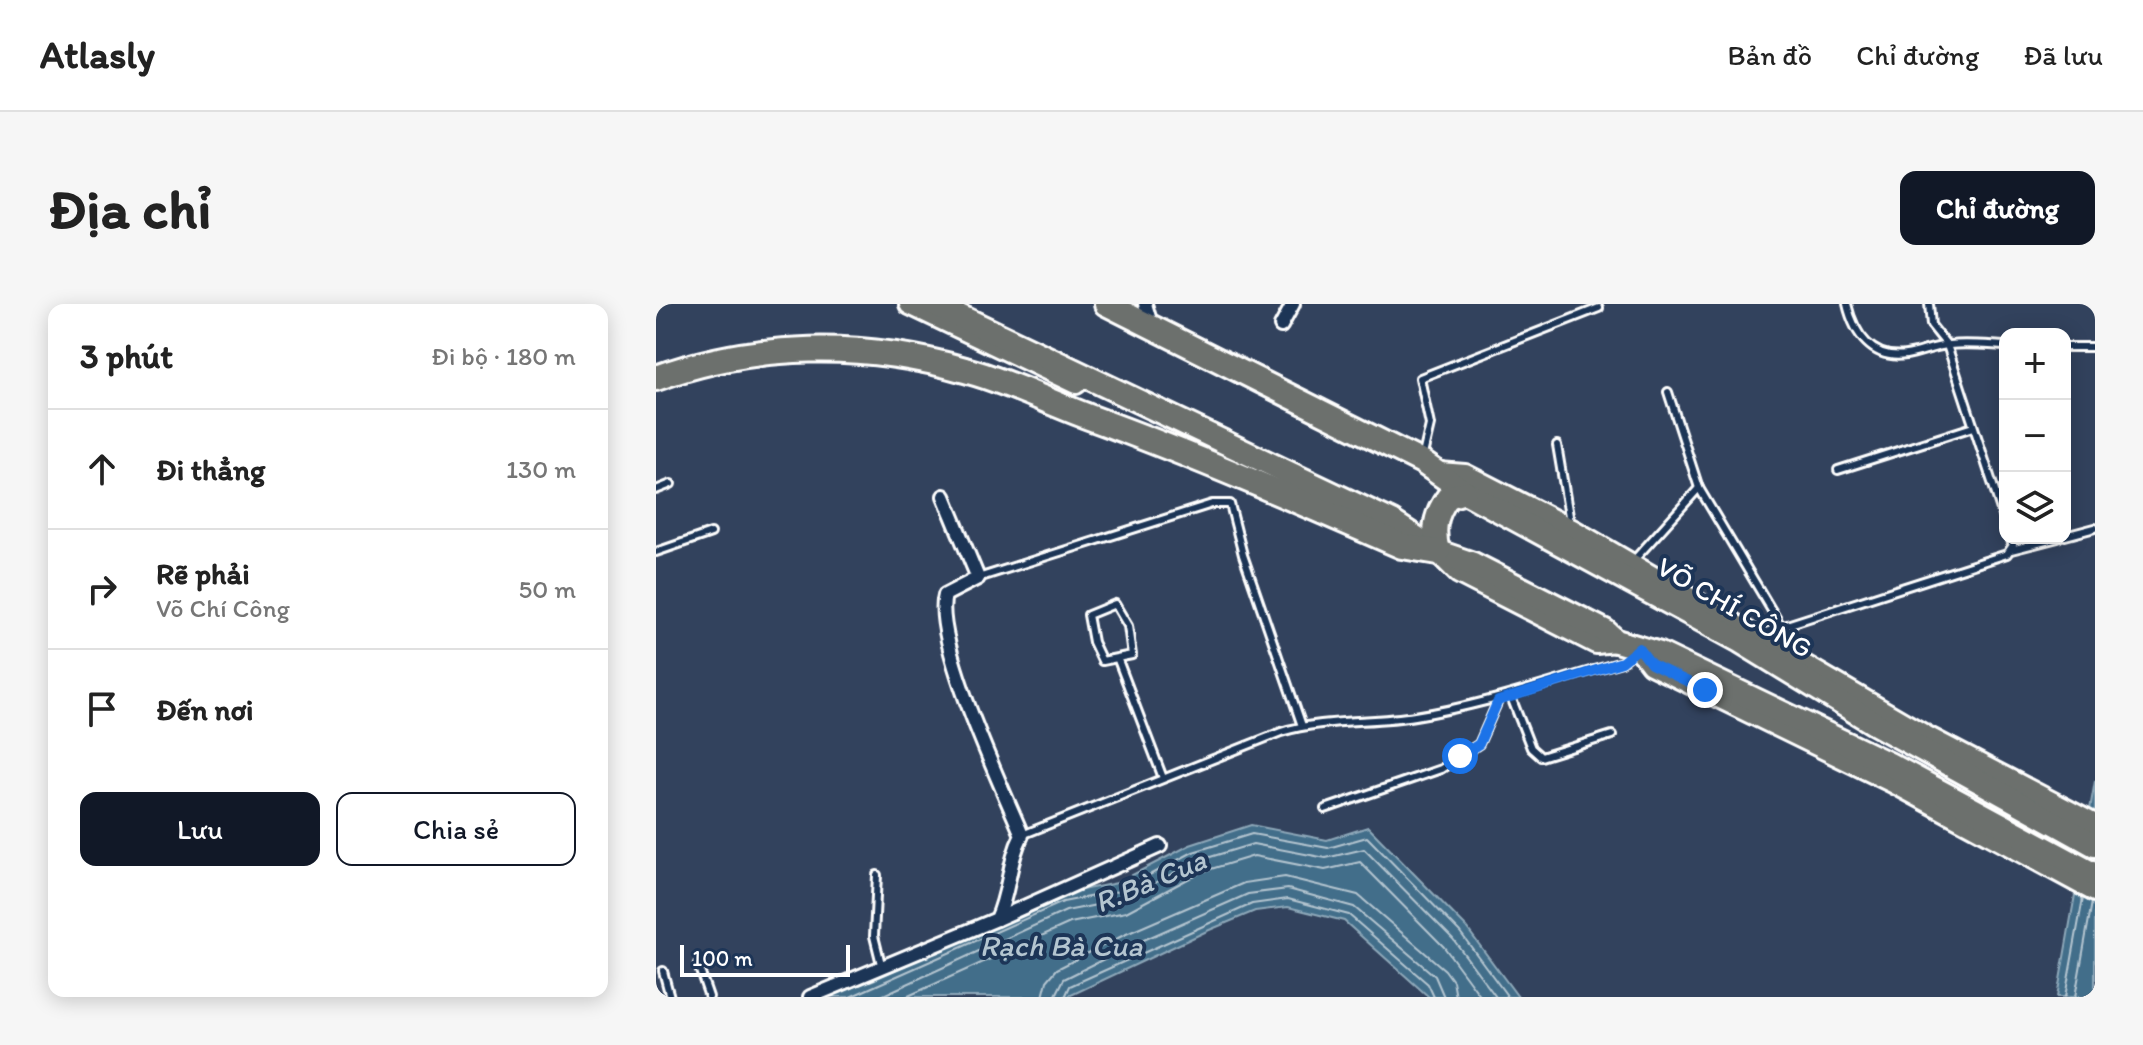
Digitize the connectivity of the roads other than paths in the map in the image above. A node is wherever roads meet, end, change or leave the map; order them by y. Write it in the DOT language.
graph roads {
  1 [pos="910,304"];
  2 [pos="934,304"];
  3 [pos="1106,304"];
  4 [pos="1145,304"];
  5 [pos="1293,304"];
  6 [pos="1847,304"];
  7 [pos="1929,304"];
  8 [pos="1599,308"];
  9 [pos="1281,326"];
  10 [pos="1153,327"];
  11 [pos="1947,345"];
  12 [pos="1999,346"];
  13 [pos="2071,347"];
  14 [pos="2095,347"];
  15 [pos="656,378"];
  16 [pos="1668,392"];
  17 [pos="1973,427"];
  18 [pos="1557,445"];
  19 [pos="1430,468"];
  20 [pos="1838,470"];
  21 [pos="671,484"];
  22 [pos="1699,488"];
  23 [pos="656,490"];
  24 [pos="1465,492"];
  25 [pos="944,496"];
  26 [pos="1999,504"];
  27 [pos="2095,528"];
  28 [pos="711,533"];
  29 [pos="1407,533"];
  30 [pos="2071,534"];
  31 [pos="1568,538"];
  32 [pos="2010,544"];
  33 [pos="2034,544"];
  34 [pos="2011,550"];
  35 [pos="656,552"];
  36 [pos="1438,552"];
  37 [pos="1626,570"];
  38 [pos="978,578"];
  39 [pos="1781,626"];
  40 [pos="1748,638"];
  41 [pos="1639,648"];
  42 [pos="1118,660"];
  43 [pos="1511,697"];
  44 [pos="1498,701"];
  45 [pos="1302,726"];
  46 [pos="1612,735"];
  47 [pos="1163,778"];
  48 [pos="2003,785"];
  49 [pos="1325,809"];
  50 [pos="2095,825"];
  51 [pos="2000,831"];
  52 [pos="1022,835"];
  53 [pos="2095,845"];
  54 [pos="1160,846"];
  55 [pos="877,875"];
  56 [pos="2095,875"];
  57 [pos="2095,891"];
  58 [pos="997,919"];
  59 [pos="698,965"];
  60 [pos="882,968"];
  61 [pos="663,971"];
  62 [pos="670,997"];
  63 [pos="709,997"];
  64 [pos="810,997"];
  1 -- 29 [label="main road"];
  2 -- 29 [label="highway"];
  3 -- 10 [label="highway, VÕ CHÍ CÔNG"];
  4 -- 10 [label="street"];
  5 -- 9 [label="street"];
  6 -- 11 [label="lane"];
  7 -- 11 [label="lane"];
  8 -- 19 [label="lane"];
  10 -- 19 [label="highway, VÕ CHÍ CÔNG"];
  11 -- 12 [label="lane"];
  11 -- 17 [label="lane"];
  13 -- 14 [label="lane"];
  15 -- 36 [label="highway"];
  16 -- 22 [label="lane"];
  17 -- 20 [label="lane"];
  17 -- 26 [label="lane"];
  18 -- 31 [label="lane"];
  19 -- 24 [label="highway, VÕ CHÍ CÔNG"];
  19 -- 29 [label="highway"];
  19 -- 31 [label="main road, VÕ CHÍ CÔNG"];
  21 -- 23 [label="lane"];
  22 -- 37 [label="lane"];
  22 -- 39 [label="lane"];
  24 -- 31 [label="highway, VÕ CHÍ CÔNG"];
  24 -- 36 [label="highway"];
  25 -- 38 [label="street"];
  27 -- 30 [label="lane"];
  28 -- 35 [label="lane"];
  29 -- 36 [label="highway"];
  31 -- 37 [label="highway, VÕ CHÍ CÔNG"];
  32 -- 34 [label="lane"];
  33 -- 34 [label="lane"];
  34 -- 39 [label="lane"];
  36 -- 41 [label="highway"];
  37 -- 40 [label="highway, VÕ CHÍ CÔNG"];
  38 -- 45 [label="lane"];
  38 -- 52 [label="street"];
  39 -- 40 [label="lane"];
  40 -- 48 [label="highway, VÕ CHÍ CÔNG"];
  41 -- 43 [label="lane"];
  41 -- 51 [label="highway"];
  42 -- 42 [label="lane"];
  42 -- 47 [label="lane"];
  43 -- 44 [label="lane"];
  43 -- 46 [label="lane"];
  44 -- 45 [label="lane"];
  44 -- 49 [label="lane"];
  45 -- 47 [label="lane"];
  47 -- 52 [label="lane"];
  48 -- 50 [label="main road"];
  48 -- 53 [label="highway, VÕ CHÍ CÔNG"];
  51 -- 56 [label="highway"];
  51 -- 57 [label="main road"];
  52 -- 58 [label="street"];
  54 -- 58 [label="street"];
  55 -- 60 [label="lane"];
  58 -- 60 [label="street"];
  59 -- 63 [label="lane"];
  60 -- 64 [label="street"];
  61 -- 62 [label="lane"];
}
